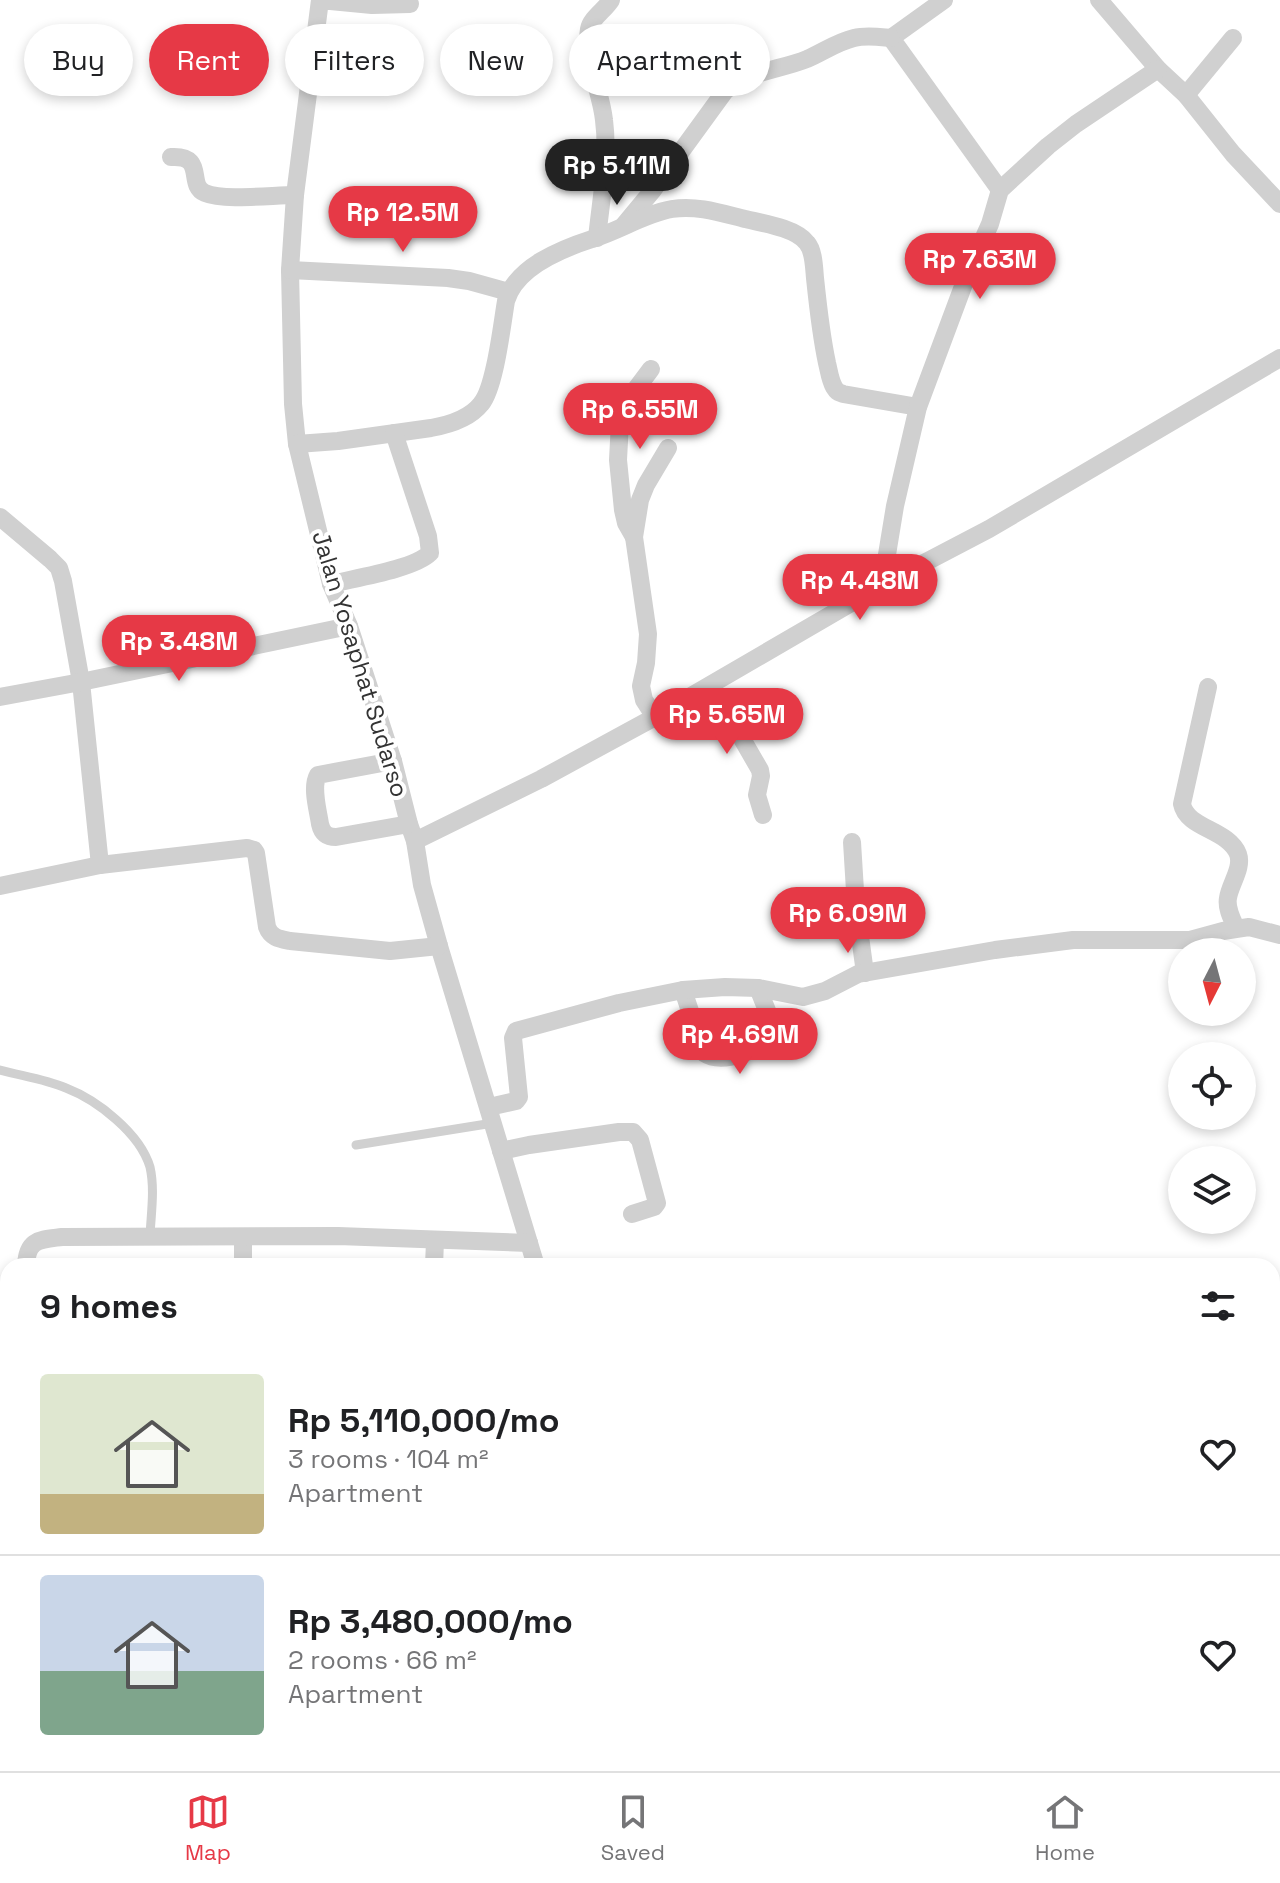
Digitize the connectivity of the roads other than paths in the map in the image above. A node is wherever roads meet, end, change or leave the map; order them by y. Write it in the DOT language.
graph roads {
  1 [pos="320,0"];
  2 [pos="611,0"];
  3 [pos="944,0"];
  4 [pos="1099,0"];
  5 [pos="410,4"];
  6 [pos="891,38"];
  7 [pos="1233,38"];
  8 [pos="1158,69"];
  9 [pos="1186,95"];
  10 [pos="171,157"];
  11 [pos="1000,190"];
  12 [pos="295,195"];
  13 [pos="1280,204"];
  14 [pos="622,227"];
  15 [pos="597,238"];
  16 [pos="290,270"];
  17 [pos="509,292"];
  18 [pos="1280,358"];
  19 [pos="651,369"];
  20 [pos="918,407"];
  21 [pos="394,433"];
  22 [pos="297,444"];
  23 [pos="668,448"];
  24 [pos="0,517"];
  25 [pos="634,537"];
  26 [pos="331,584"];
  27 [pos="882,585"];
  28 [pos="349,626"];
  29 [pos="81,682"];
  30 [pos="711,685"];
  31 [pos="1208,687"];
  32 [pos="0,697"];
  33 [pos="655,717"];
  34 [pos="393,761"];
  35 [pos="763,815"];
  36 [pos="412,832"];
  37 [pos="852,842"];
  38 [pos="100,865"];
  39 [pos="0,886"];
  40 [pos="1236,928"];
  41 [pos="1280,935"];
  42 [pos="439,946"];
  43 [pos="865,973"];
  44 [pos="758,988"];
  45 [pos="683,990"];
  46 [pos="0,1070"];
  47 [pos="491,1115"];
  48 [pos="356,1145"];
  49 [pos="515,1148"];
  50 [pos="632,1214"];
  51 [pos="150,1236"];
  52 [pos="243,1237"];
  53 [pos="435,1241"];
  54 [pos="529,1243"];
  55 [pos="27,1258"];
  56 [pos="243,1258"];
  57 [pos="434,1258"];
  58 [pos="534,1258"];
  1 -- 5 [label="street"];
  1 -- 12 [label="street, Jalan Yosaphat Sudarso"];
  2 -- 15 [label="street"];
  3 -- 6 [label="street"];
  4 -- 8 [label="street"];
  6 -- 11 [label="street"];
  6 -- 14 [label="street"];
  7 -- 9 [label="street"];
  8 -- 9 [label="street"];
  8 -- 11 [label="street"];
  9 -- 13 [label="street"];
  10 -- 12 [label="street"];
  11 -- 20 [label="street"];
  12 -- 16 [label="street, Jalan Yosaphat Sudarso"];
  14 -- 15 [label="street"];
  14 -- 20 [label="street"];
  15 -- 17 [label="street"];
  16 -- 17 [label="street"];
  16 -- 22 [label="street, Jalan Yosaphat Sudarso"];
  17 -- 21 [label="street"];
  18 -- 27 [label="street"];
  19 -- 25 [label="street"];
  20 -- 27 [label="street"];
  21 -- 22 [label="street"];
  21 -- 26 [label="street"];
  22 -- 26 [label="street, Jalan Yosaphat Sudarso"];
  23 -- 25 [label="street"];
  24 -- 29 [label="street"];
  25 -- 33 [label="street"];
  26 -- 28 [label="street, Jalan Yosaphat Sudarso"];
  27 -- 30 [label="street"];
  28 -- 29 [label="street"];
  28 -- 34 [label="street, Jalan Yosaphat Sudarso"];
  29 -- 32 [label="street"];
  29 -- 38 [label="street"];
  30 -- 33 [label="street"];
  30 -- 35 [label="street"];
  31 -- 40 [label="street"];
  33 -- 36 [label="street"];
  34 -- 36 [label="street, Jalan Yosaphat Sudarso"];
  34 -- 36 [label="street"];
  36 -- 42 [label="street, Jalan Yosaphat Sudarso"];
  37 -- 43 [label="street"];
  38 -- 39 [label="street"];
  38 -- 42 [label="street"];
  40 -- 41 [label="street"];
  40 -- 43 [label="street"];
  42 -- 47 [label="street, Jalan Yosaphat Sudarso"];
  43 -- 44 [label="street"];
  44 -- 45 [label="street"];
  44 -- 45 [label="street"];
  45 -- 47 [label="street"];
  46 -- 51 [label="lane"];
  47 -- 48 [label="lane"];
  47 -- 49 [label="street, Jalan Yosaphat Sudarso"];
  49 -- 50 [label="street"];
  49 -- 54 [label="street, Jalan Yosaphat Sudarso"];
  51 -- 52 [label="street"];
  51 -- 55 [label="street"];
  52 -- 53 [label="street"];
  52 -- 56 [label="street"];
  53 -- 54 [label="street"];
  53 -- 57 [label="street"];
  54 -- 58 [label="street, Jalan Yosaphat Sudarso"];
}
